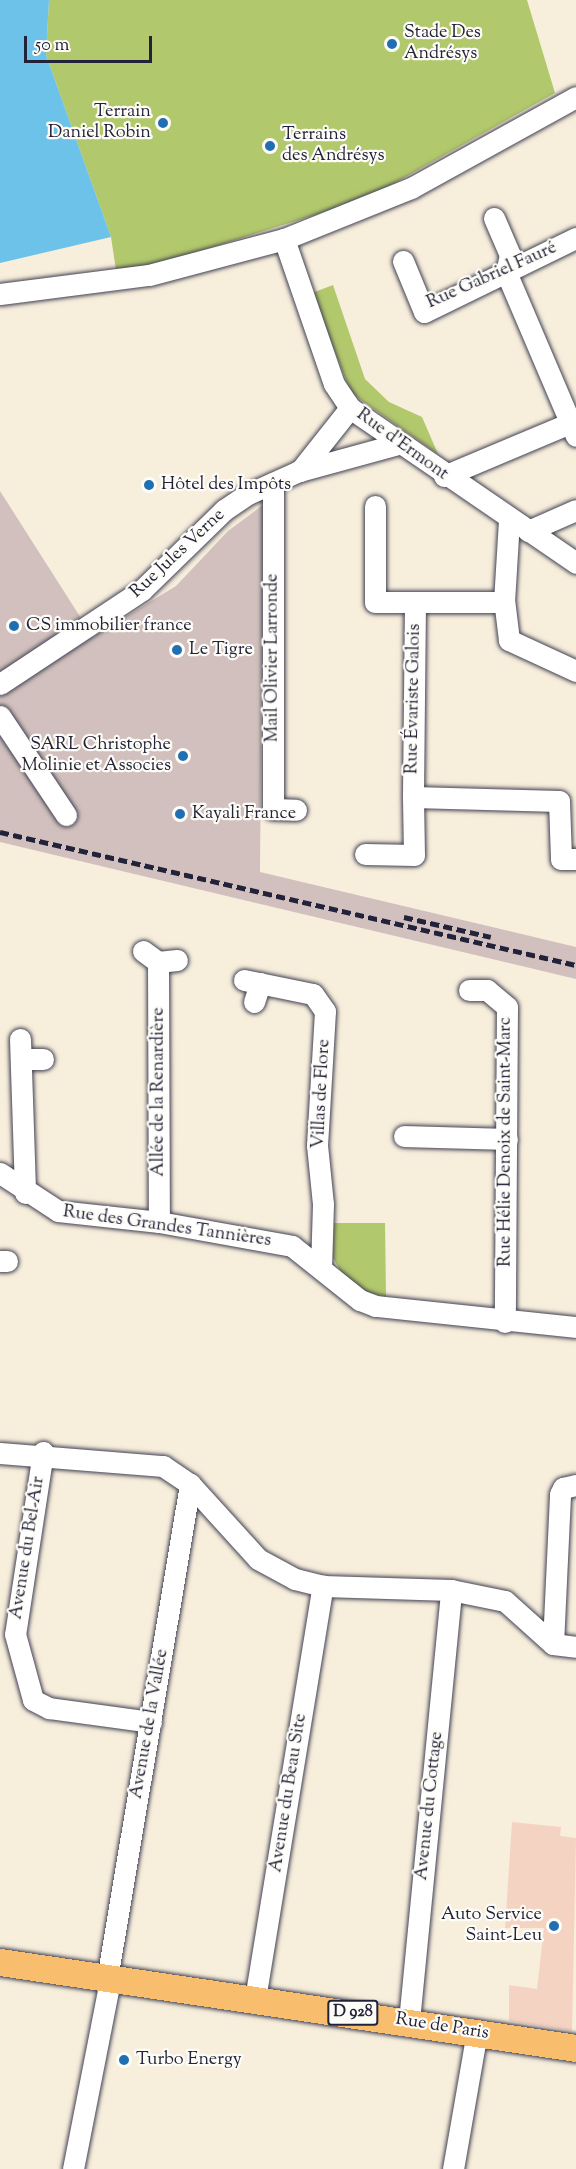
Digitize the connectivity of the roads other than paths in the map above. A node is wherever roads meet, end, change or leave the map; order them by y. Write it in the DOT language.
graph roads {
  1 [pos="576,98"];
  2 [pos="494,218"];
  3 [pos="576,238"];
  4 [pos="284,239"];
  5 [pos="403,261"];
  6 [pos="506,272"];
  7 [pos="0,294"];
  8 [pos="350,408"];
  9 [pos="368,422"];
  10 [pos="573,429"];
  11 [pos="398,444"];
  12 [pos="357,454"];
  13 [pos="299,471"];
  14 [pos="444,476"];
  15 [pos="273,483"];
  16 [pos="375,506"];
  17 [pos="576,510"];
  18 [pos="509,520"];
  19 [pos="528,531"];
  20 [pos="576,562"];
  21 [pos="415,602"];
  22 [pos="504,602"];
  23 [pos="576,671"];
  24 [pos="0,684"];
  25 [pos="0,716"];
  26 [pos="413,797"];
  27 [pos="296,810"];
  28 [pos="66,815"];
  29 [pos="364,854"];
  30 [pos="576,859"];
  31 [pos="160,958"];
  32 [pos="252,988"];
  33 [pos="469,990"];
  34 [pos="42,1059"];
  35 [pos="404,1136"];
  36 [pos="507,1139"];
  37 [pos="0,1173"];
  38 [pos="25,1193"];
  39 [pos="159,1222"];
  40 [pos="321,1268"];
  41 [pos="505,1322"];
  42 [pos="576,1327"];
  43 [pos="43,1452"];
  44 [pos="0,1453"];
  45 [pos="190,1484"];
  46 [pos="576,1485"];
  47 [pos="576,1521"];
  48 [pos="558,1540"];
  49 [pos="323,1586"];
  50 [pos="451,1590"];
  51 [pos="553,1644"];
  52 [pos="576,1647"];
  53 [pos="151,1722"];
  54 [pos="0,1962"];
  55 [pos="114,1976"];
  56 [pos="255,1999"];
  57 [pos="409,2021"];
  58 [pos="477,2031"];
  59 [pos="576,2048"];
  60 [pos="73,2169"];
  61 [pos="453,2169"];
  1 -- 4 [label="street"];
  2 -- 6 [label="street"];
  3 -- 6 [label="street, Rue Gabriel Fauré"];
  4 -- 7 [label="street"];
  4 -- 8 [label="street, Rue d'Ermont"];
  5 -- 6 [label="street, Rue Gabriel Fauré"];
  6 -- 10 [label="street"];
  8 -- 9 [label="street, Rue d'Ermont"];
  8 -- 13 [label="street, Rue Jules Verne"];
  9 -- 11 [label="street, Rue d'Ermont"];
  9 -- 12 [label="street"];
  10 -- 14 [label="street"];
  11 -- 12 [label="street, Rue Jules Verne"];
  11 -- 14 [label="street, Rue d'Ermont"];
  12 -- 13 [label="street, Rue Jules Verne"];
  13 -- 15 [label="street, Rue Jules Verne"];
  14 -- 18 [label="street, Rue d'Ermont"];
  15 -- 24 [label="street, Rue Jules Verne"];
  15 -- 27 [label="street, Mail Olivier Larronde"];
  16 -- 21 [label="street, Rue Évariste Galois"];
  17 -- 19 [label="street"];
  18 -- 19 [label="street, Rue d'Ermont"];
  18 -- 22 [label="street"];
  19 -- 20 [label="street, Rue d'Ermont"];
  21 -- 22 [label="street, Rue Évariste Galois"];
  21 -- 26 [label="street, Rue Évariste Galois"];
  22 -- 23 [label="street"];
  25 -- 28 [label="street"];
  26 -- 29 [label="street, Rue Évariste Galois"];
  26 -- 30 [label="street, Rue Évariste Galois"];
  31 -- 39 [label="street, Allée de la Renardière"];
  32 -- 40 [label="street, Villas de Flore"];
  33 -- 36 [label="street, Rue Hélie Denoix de Saint-Marc"];
  34 -- 38 [label="street"];
  35 -- 36 [label="street"];
  36 -- 41 [label="street, Rue Hélie Denoix de Saint-Marc"];
  37 -- 38 [label="street, Rue des Grandes Tannières"];
  38 -- 39 [label="street, Rue des Grandes Tannières"];
  39 -- 40 [label="street, Rue des Grandes Tannières"];
  40 -- 41 [label="street, Rue des Grandes Tannières"];
  41 -- 42 [label="street, Rue des Grandes Tannières"];
  43 -- 44 [label="street"];
  43 -- 45 [label="street"];
  43 -- 53 [label="street, Avenue du Bel-Air"];
  45 -- 49 [label="street"];
  45 -- 53 [label="street, Avenue de la Vallée"];
  46 -- 48 [label="street"];
  47 -- 48 [label="street"];
  48 -- 51 [label="street"];
  49 -- 50 [label="street"];
  49 -- 56 [label="street, Avenue du Beau Site"];
  50 -- 51 [label="street"];
  50 -- 57 [label="street, Avenue du Cottage"];
  51 -- 52 [label="street"];
  53 -- 55 [label="street, Avenue de la Vallée"];
  54 -- 55 [label="main road, D 928"];
  55 -- 56 [label="main road, Rue de Paris / D 928"];
  55 -- 60 [label="street, Avenue de la Vallée"];
  56 -- 57 [label="main road, Rue de Paris / D 928"];
  57 -- 58 [label="main road, Rue de Paris / D 928"];
  58 -- 59 [label="main road, Rue de Paris / D 928"];
  58 -- 61 [label="street"];
}
